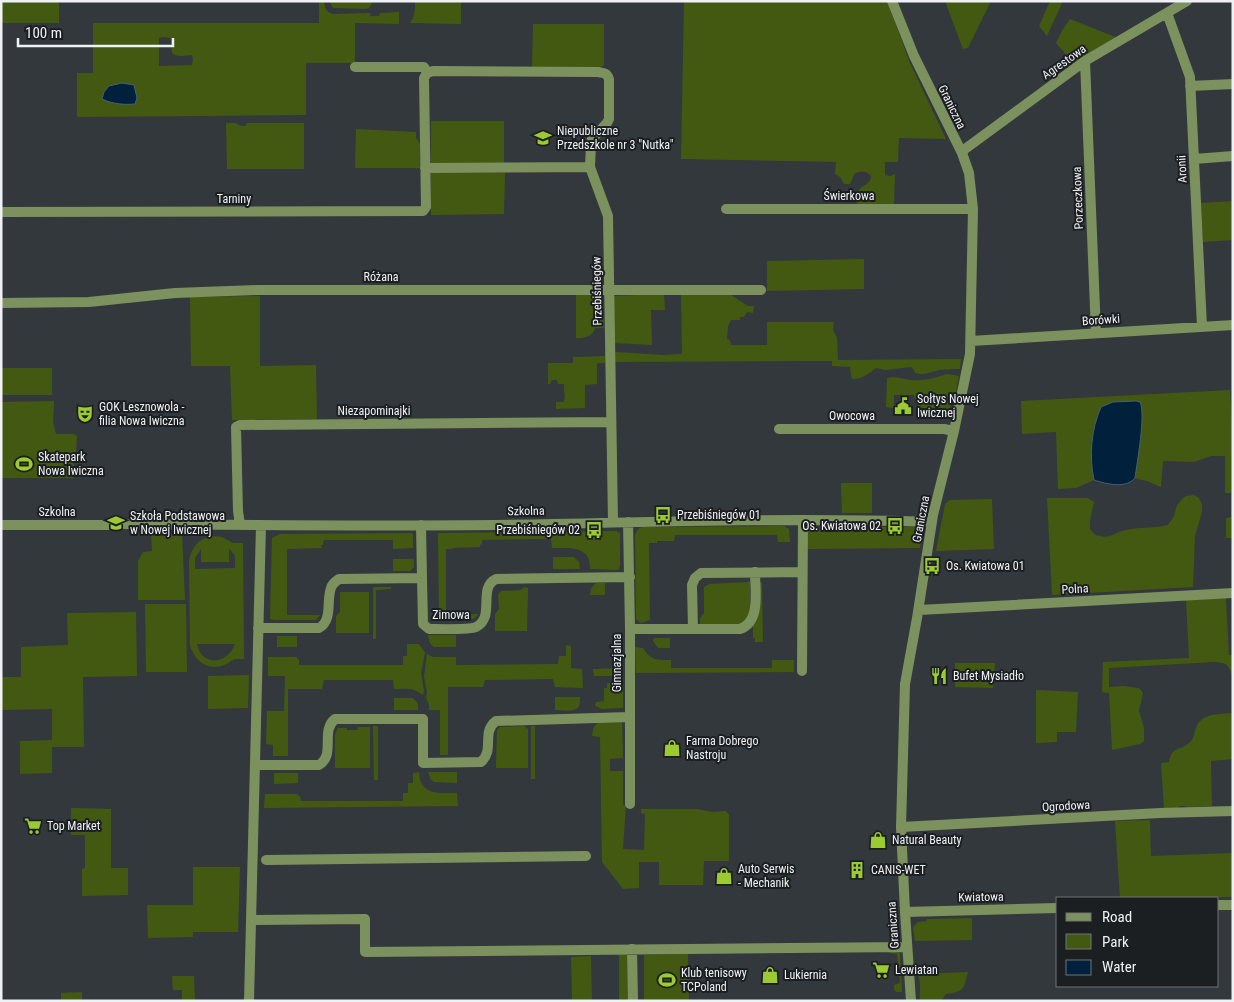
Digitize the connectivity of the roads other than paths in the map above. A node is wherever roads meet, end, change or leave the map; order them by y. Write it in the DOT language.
graph roads {
  1 [pos="892,1"];
  2 [pos="1187,1"];
  3 [pos="1167,13"];
  4 [pos="1085,61"];
  5 [pos="355,67"];
  6 [pos="427,73"];
  7 [pos="1233,84"];
  8 [pos="1190,86"];
  9 [pos="962,152"];
  10 [pos="1233,156"];
  11 [pos="1194,159"];
  12 [pos="590,167"];
  13 [pos="425,168"];
  14 [pos="726,209"];
  15 [pos="973,209"];
  16 [pos="1,212"];
  17 [pos="609,290"];
  18 [pos="762,290"];
  19 [pos="1,303"];
  20 [pos="1233,325"];
  21 [pos="1202,327"];
  22 [pos="1096,333"];
  23 [pos="971,341"];
  24 [pos="611,422"];
  25 [pos="779,430"];
  26 [pos="954,430"];
  27 [pos="803,520"];
  28 [pos="613,522"];
  29 [pos="628,522"];
  30 [pos="932,522"];
  31 [pos="261,524"];
  32 [pos="1,525"];
  33 [pos="240,525"];
  34 [pos="421,525"];
  35 [pos="755,572"];
  36 [pos="802,572"];
  37 [pos="630,577"];
  38 [pos="422,578"];
  39 [pos="1233,592"];
  40 [pos="919,610"];
  41 [pos="258,628"];
  42 [pos="630,629"];
  43 [pos="692,629"];
  44 [pos="802,671"];
  45 [pos="630,717"];
  46 [pos="255,765"];
  47 [pos="630,804"];
  48 [pos="1233,811"];
  49 [pos="901,827"];
  50 [pos="586,856"];
  51 [pos="266,860"];
  52 [pos="1219,905"];
  53 [pos="1233,905"];
  54 [pos="1056,908"];
  55 [pos="905,912"];
  56 [pos="251,920"];
  57 [pos="907,947"];
  58 [pos="632,950"];
  59 [pos="249,1001"];
  60 [pos="633,1001"];
  61 [pos="911,1001"];
  1 -- 9 [label="street, Graniczna"];
  2 -- 3 [label="street, Agrestowa"];
  3 -- 4 [label="street, Agrestowa"];
  3 -- 8 [label="street, Aronii"];
  4 -- 9 [label="street, Agrestowa"];
  4 -- 22 [label="street, Porzeczkowa"];
  5 -- 6 [label="street"];
  6 -- 12 [label="street, Przebiśniegów"];
  6 -- 13 [label="street, Tarniny"];
  7 -- 8 [label="street"];
  8 -- 11 [label="street, Aronii"];
  9 -- 15 [label="street, Graniczna"];
  10 -- 11 [label="street"];
  11 -- 21 [label="street, Aronii"];
  12 -- 13 [label="street"];
  12 -- 17 [label="street, Przebiśniegów"];
  13 -- 16 [label="street, Tarniny"];
  14 -- 15 [label="street, Świerkowa"];
  15 -- 23 [label="street, Graniczna"];
  17 -- 18 [label="street, Różana"];
  17 -- 19 [label="street, Różana"];
  17 -- 24 [label="street, Przebiśniegów"];
  20 -- 21 [label="street, Borówki"];
  21 -- 22 [label="street, Borówki"];
  22 -- 23 [label="street, Borówki"];
  23 -- 26 [label="street, Graniczna"];
  24 -- 28 [label="street, Przebiśniegów"];
  24 -- 33 [label="street, Niezapominajki"];
  25 -- 26 [label="street, Owocowa"];
  26 -- 30 [label="street, Graniczna"];
  27 -- 29 [label="street, Szkolna"];
  27 -- 30 [label="street, Szkolna"];
  27 -- 36 [label="street"];
  28 -- 29 [label="street, Szkolna"];
  28 -- 34 [label="street, Szkolna"];
  29 -- 37 [label="street, Gimnazjalna"];
  30 -- 40 [label="street, Graniczna"];
  31 -- 33 [label="street, Szkolna"];
  31 -- 34 [label="street, Szkolna"];
  31 -- 41 [label="street"];
  32 -- 33 [label="street, Szkolna"];
  34 -- 38 [label="street, Zimowa"];
  35 -- 36 [label="street"];
  35 -- 43 [label="street"];
  35 -- 43 [label="street"];
  36 -- 44 [label="street"];
  37 -- 38 [label="street, Zimowa"];
  37 -- 42 [label="street, Gimnazjalna"];
  38 -- 41 [label="street"];
  39 -- 40 [label="street, Polna"];
  40 -- 49 [label="street, Graniczna"];
  41 -- 46 [label="street"];
  42 -- 43 [label="street"];
  42 -- 45 [label="street, Gimnazjalna"];
  45 -- 46 [label="street"];
  45 -- 47 [label="street, Gimnazjalna"];
  46 -- 56 [label="street"];
  48 -- 49 [label="street, Ogrodowa"];
  49 -- 55 [label="street, Graniczna"];
  50 -- 51 [label="street"];
  52 -- 53 [label="street"];
  54 -- 55 [label="street, Kwiatowa"];
  55 -- 57 [label="street, Graniczna"];
  56 -- 58 [label="street"];
  56 -- 59 [label="street"];
  57 -- 58 [label="street"];
  57 -- 61 [label="street, Graniczna"];
  58 -- 60 [label="street"];
}
